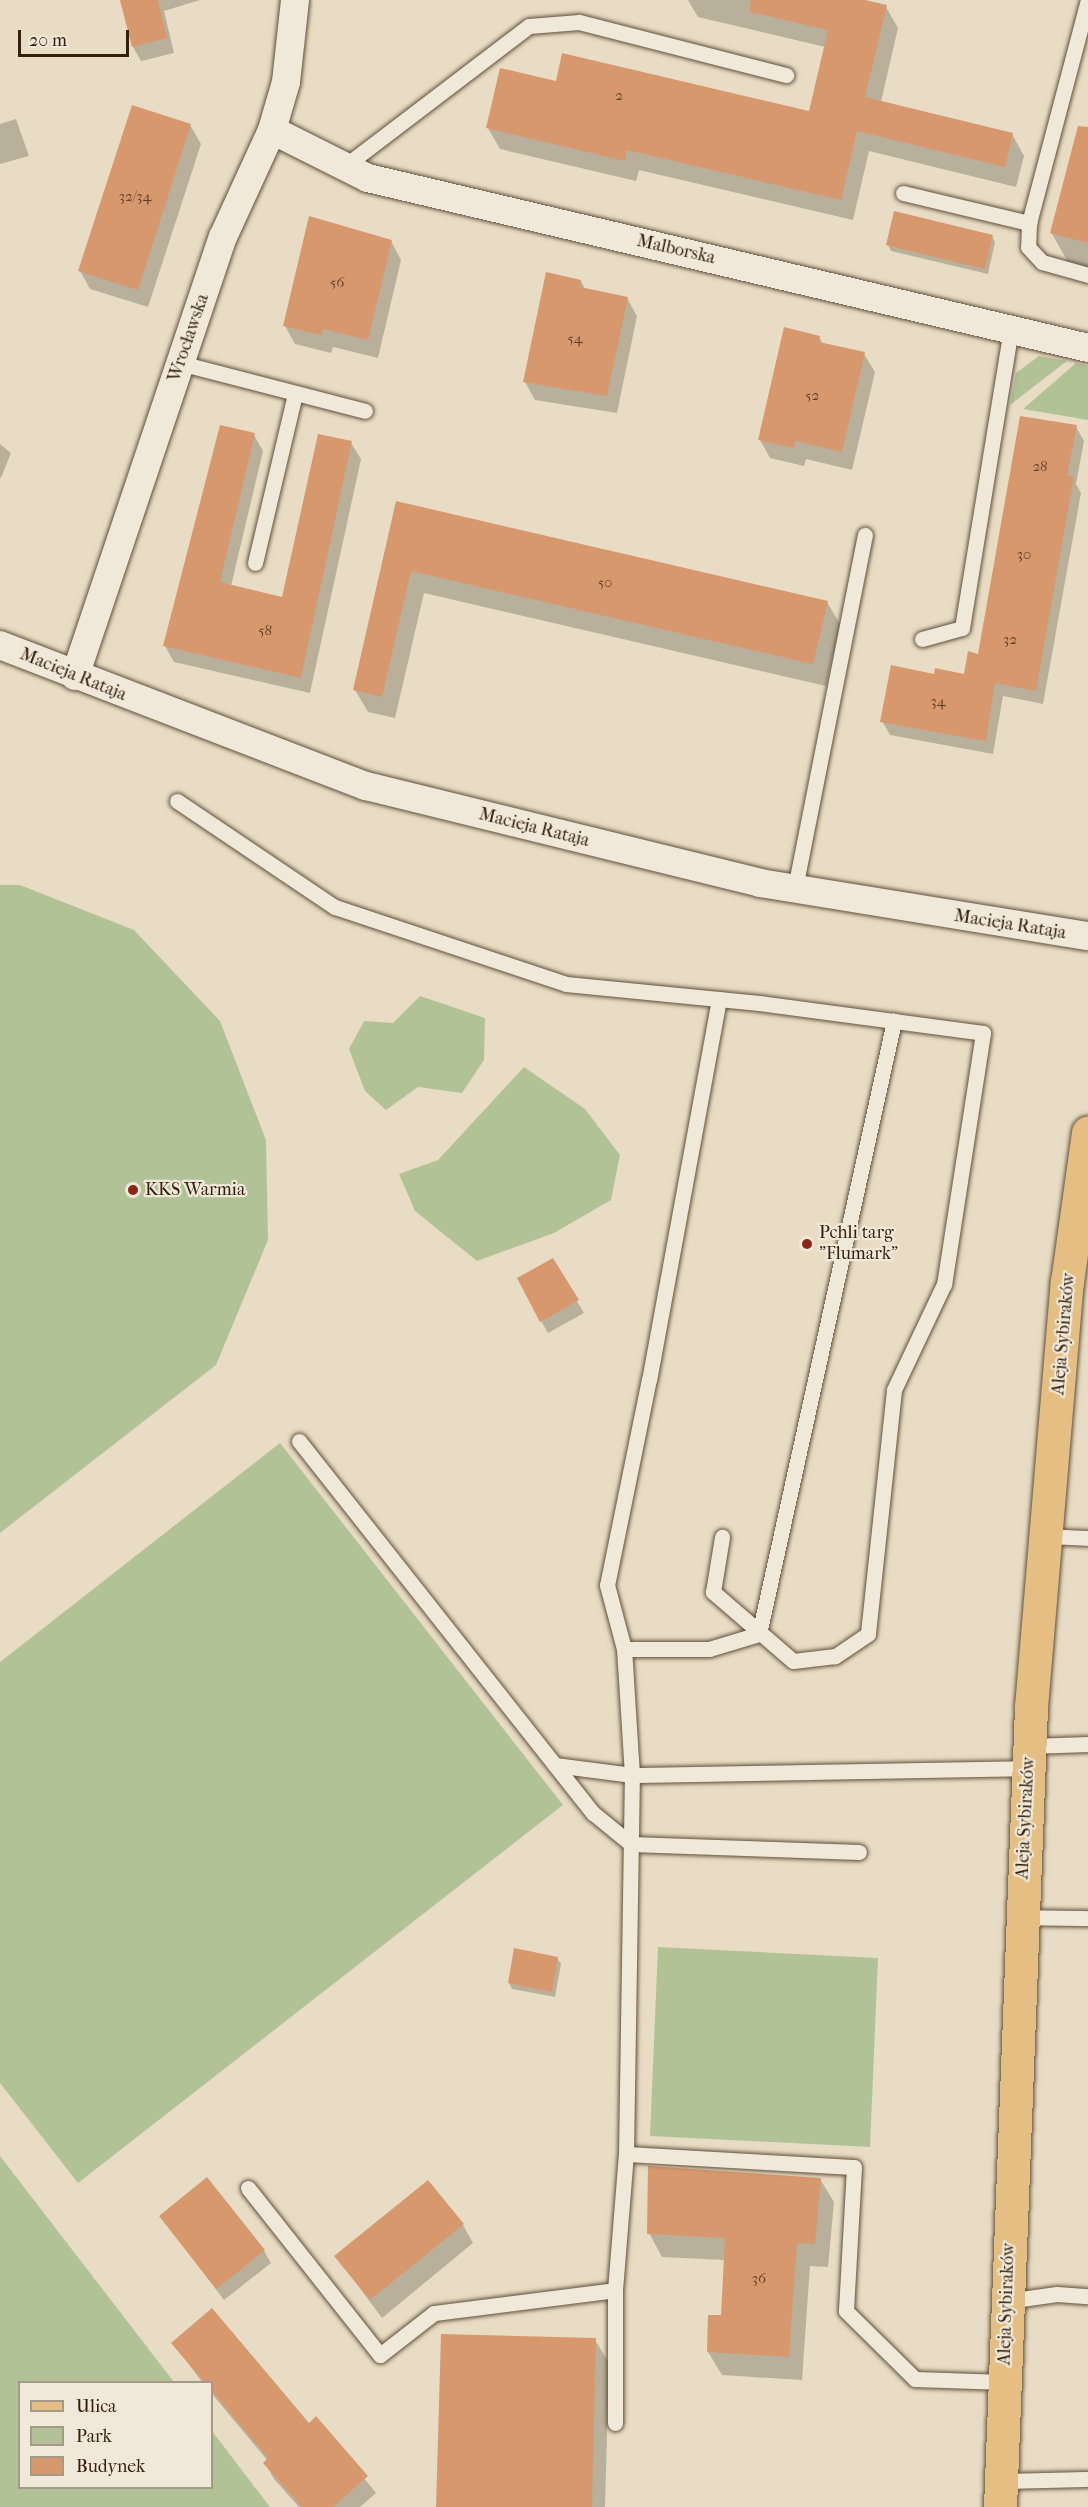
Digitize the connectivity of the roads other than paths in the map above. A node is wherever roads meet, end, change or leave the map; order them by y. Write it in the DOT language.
graph roads {
  1 [pos="295,0"];
  2 [pos="1088,0"];
  3 [pos="786,75"];
  4 [pos="272,130"];
  5 [pos="357,172"];
  6 [pos="903,193"];
  7 [pos="1029,223"];
  8 [pos="1088,275"];
  9 [pos="1011,329"];
  10 [pos="1088,348"];
  11 [pos="180,363"];
  12 [pos="295,394"];
  13 [pos="365,411"];
  14 [pos="865,535"];
  15 [pos="255,563"];
  16 [pos="922,639"];
  17 [pos="0,645"];
  18 [pos="75,676"];
  19 [pos="177,801"];
  20 [pos="795,888"];
  21 [pos="1088,936"];
  22 [pos="719,999"];
  23 [pos="894,1021"];
  24 [pos="1088,1132"];
  25 [pos="299,1441"];
  26 [pos="1047,1536"];
  27 [pos="722,1537"];
  28 [pos="1088,1538"];
  29 [pos="759,1634"];
  30 [pos="624,1649"];
  31 [pos="1088,1744"];
  32 [pos="1030,1757"];
  33 [pos="555,1765"];
  34 [pos="632,1775"];
  35 [pos="631,1844"];
  36 [pos="860,1852"];
  37 [pos="1021,1917"];
  38 [pos="1088,1918"];
  39 [pos="626,2154"];
  40 [pos="248,2188"];
  41 [pos="615,2290"];
  42 [pos="1088,2296"];
  43 [pos="1007,2301"];
  44 [pos="1005,2382"];
  45 [pos="615,2423"];
  46 [pos="1088,2479"];
  47 [pos="1000,2494"];
  1 -- 4 [label="street, Wrocławska"];
  2 -- 7 [label="lane"];
  3 -- 5 [label="lane"];
  4 -- 5 [label="street, Malborska"];
  4 -- 11 [label="street, Wrocławska"];
  5 -- 9 [label="street, Malborska"];
  6 -- 7 [label="lane"];
  7 -- 8 [label="lane"];
  9 -- 10 [label="street, Malborska"];
  9 -- 16 [label="lane"];
  11 -- 12 [label="lane"];
  11 -- 18 [label="street, Wrocławska"];
  12 -- 13 [label="lane"];
  12 -- 15 [label="lane"];
  14 -- 20 [label="lane"];
  17 -- 18 [label="street, Macieja Rataja"];
  18 -- 20 [label="street, Macieja Rataja"];
  19 -- 22 [label="lane"];
  20 -- 21 [label="street, Macieja Rataja"];
  22 -- 23 [label="lane"];
  22 -- 30 [label="lane"];
  23 -- 29 [label="lane"];
  23 -- 29 [label="lane"];
  24 -- 26 [label="main road, Aleja Sybiraków"];
  25 -- 33 [label="lane"];
  26 -- 28 [label="lane"];
  26 -- 32 [label="main road, Aleja Sybiraków"];
  27 -- 29 [label="lane"];
  29 -- 30 [label="lane"];
  30 -- 34 [label="lane"];
  31 -- 32 [label="lane"];
  32 -- 34 [label="lane"];
  32 -- 37 [label="main road, Aleja Sybiraków"];
  33 -- 34 [label="lane"];
  33 -- 35 [label="lane"];
  34 -- 35 [label="lane"];
  35 -- 36 [label="lane"];
  35 -- 39 [label="lane"];
  37 -- 38 [label="lane"];
  37 -- 43 [label="main road, Aleja Sybiraków"];
  39 -- 41 [label="lane"];
  39 -- 44 [label="lane"];
  40 -- 41 [label="lane"];
  41 -- 45 [label="lane"];
  42 -- 43 [label="lane"];
  43 -- 44 [label="main road, Aleja Sybiraków"];
  44 -- 47 [label="main road, Aleja Sybiraków"];
  46 -- 47 [label="lane"];
}
